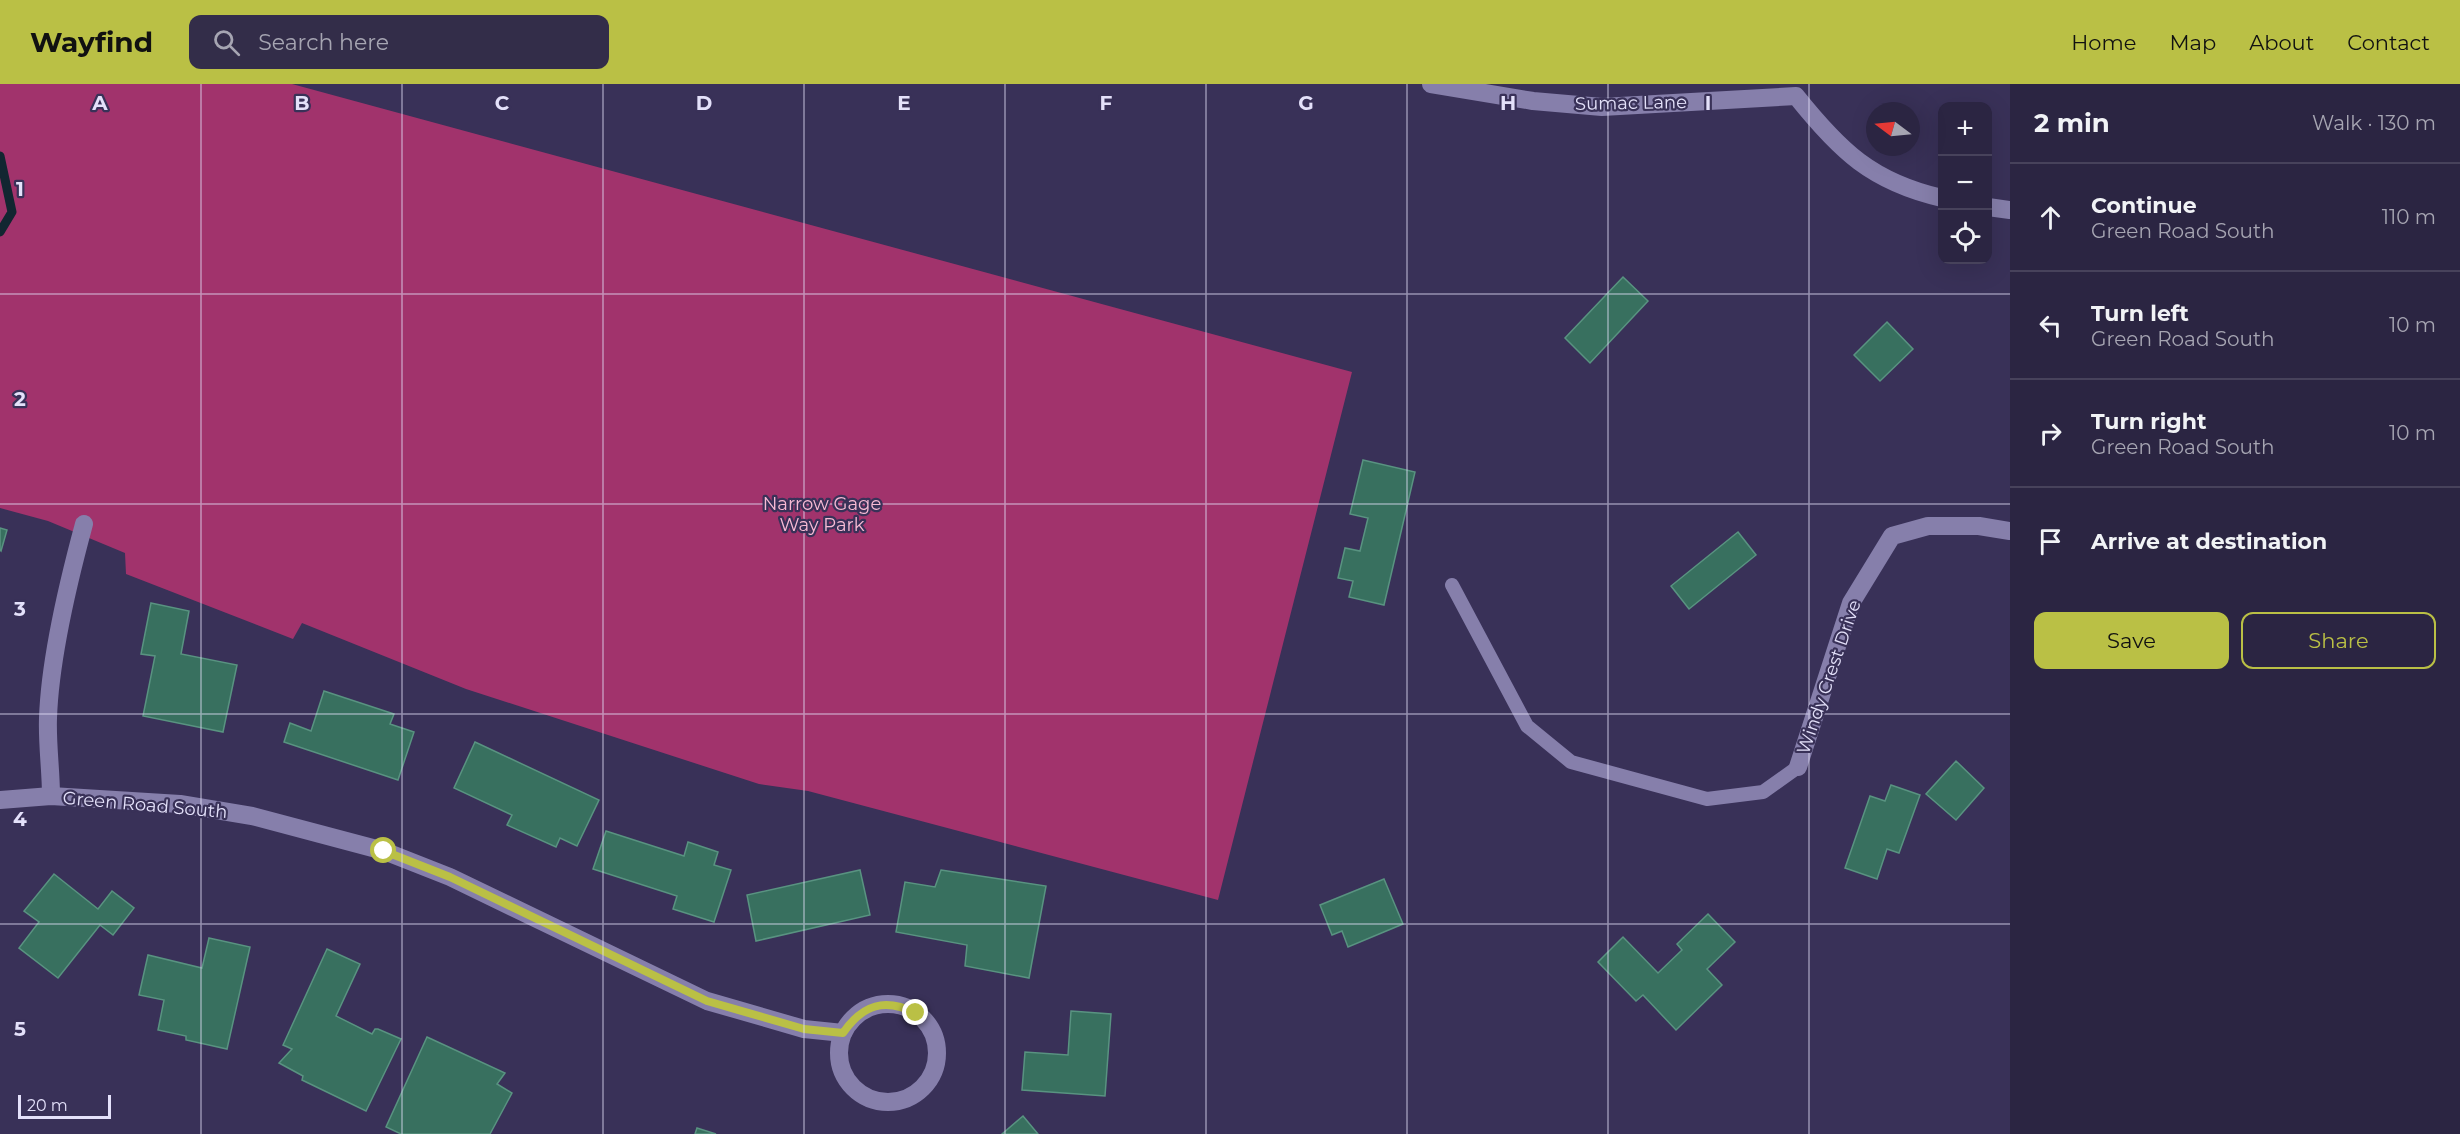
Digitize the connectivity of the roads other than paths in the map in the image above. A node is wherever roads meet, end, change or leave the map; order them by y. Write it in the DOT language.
graph roads {
  1 [pos="1431,84"];
  2 [pos="1795,90"];
  3 [pos="1938,197"];
  4 [pos="1992,208"];
  5 [pos="2010,210"];
  6 [pos="84,524"];
  7 [pos="2010,531"];
  8 [pos="1452,585"];
  9 [pos="1798,767"];
  10 [pos="51,796"];
  11 [pos="0,800"];
  12 [pos="843,1033"];
  1 -- 2 [label="street, Sumac Lane"];
  2 -- 3 [label="street, Sumac Lane"];
  4 -- 5 [label="street"];
  6 -- 10 [label="street"];
  7 -- 9 [label="street, Windy Crest Drive"];
  8 -- 9 [label="lane"];
  10 -- 11 [label="street, Green Road South"];
  10 -- 12 [label="street, Green Road South"];
  12 -- 12 [label="street"];
}
